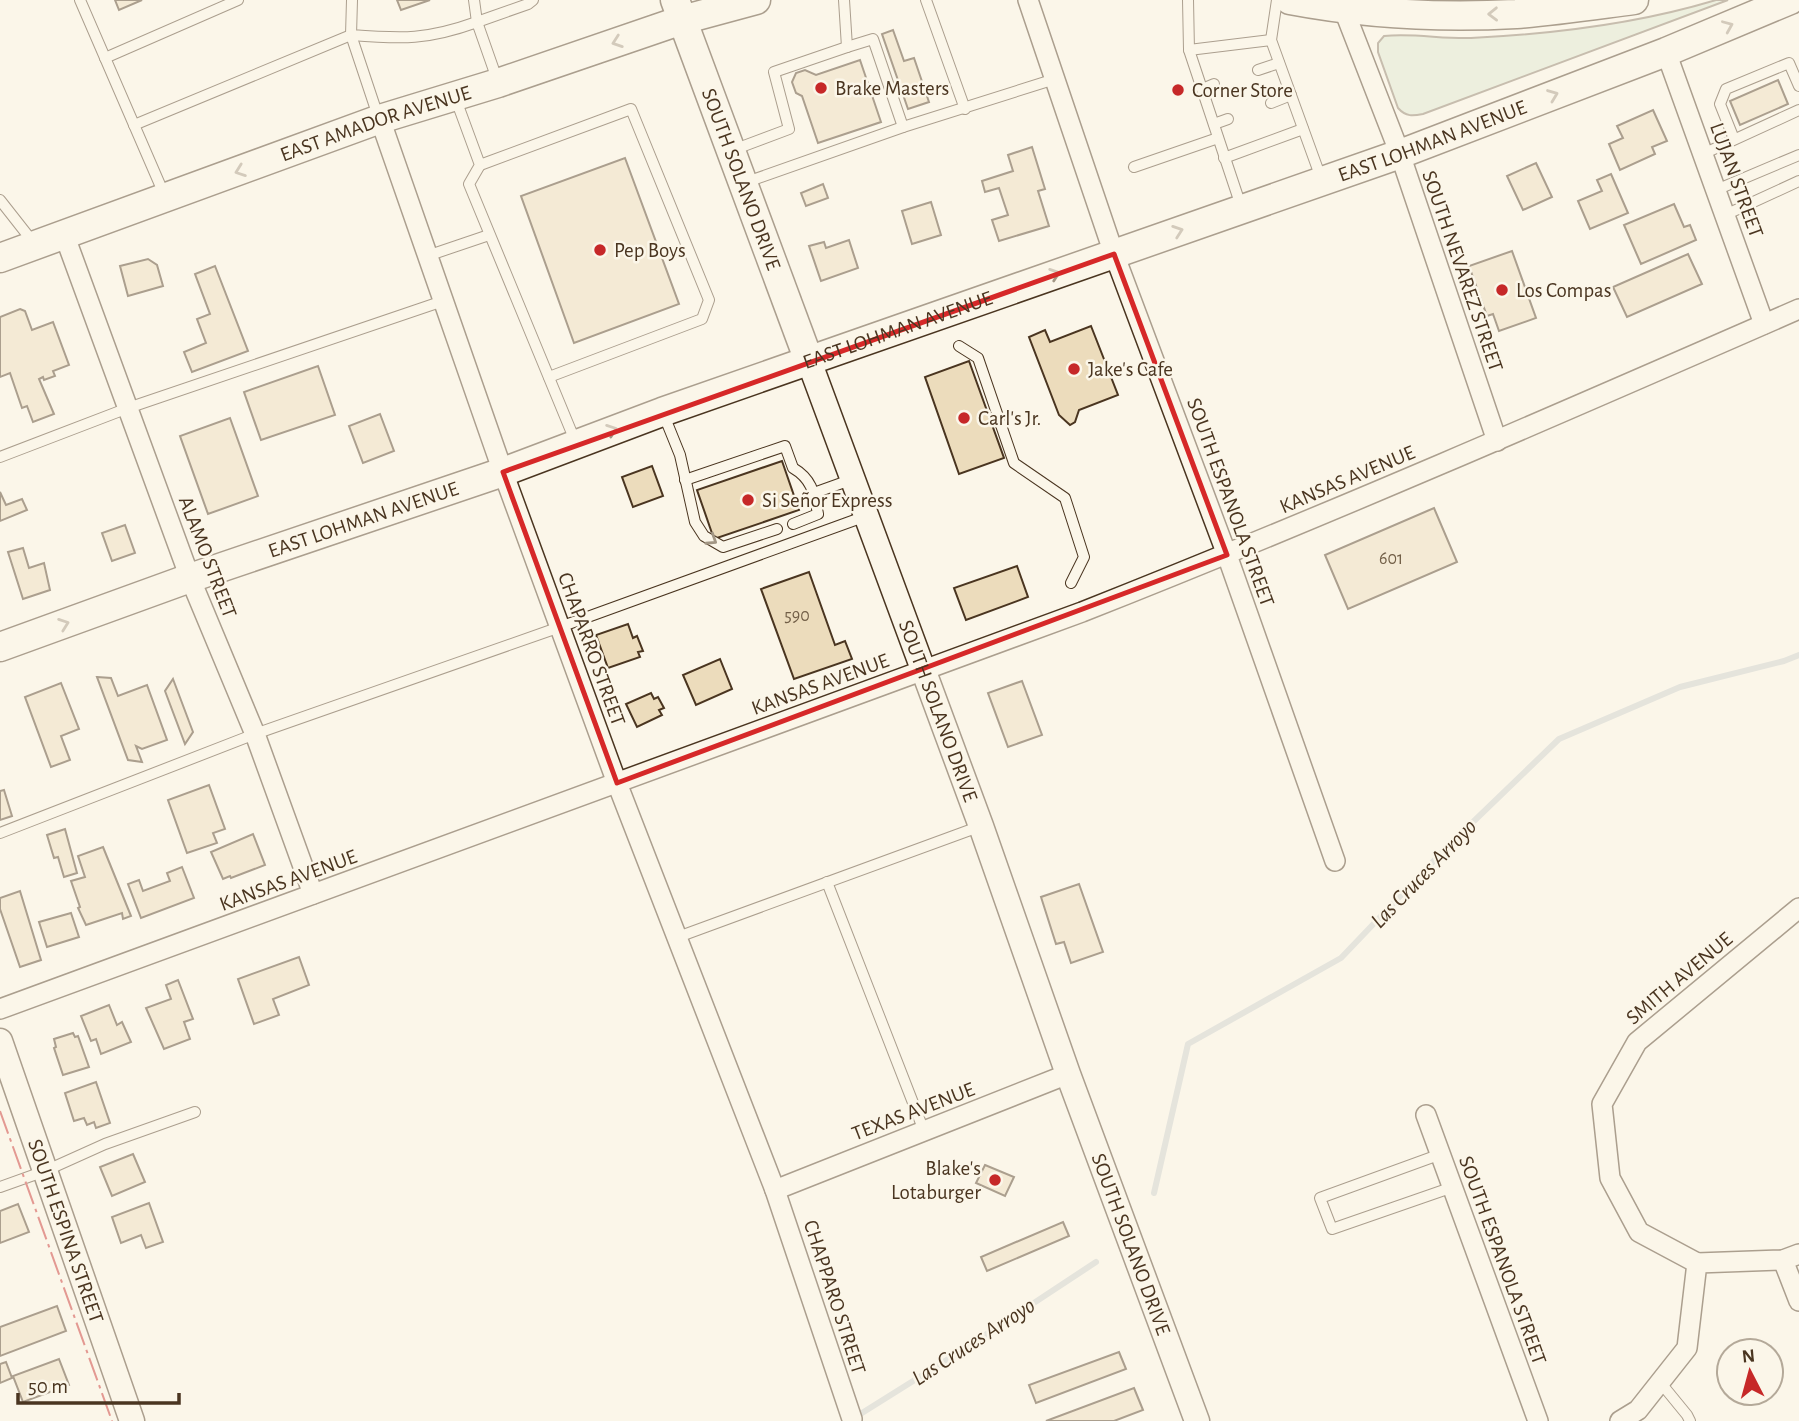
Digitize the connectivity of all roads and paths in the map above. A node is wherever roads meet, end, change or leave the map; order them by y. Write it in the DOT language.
graph roads {
  1 [pos="80,0"];
  2 [pos="238,0"];
  3 [pos="352,0"];
  4 [pos="474,0"];
  5 [pos="533,0"];
  6 [pos="756,0"];
  7 [pos="844,0"];
  8 [pos="926,0"];
  9 [pos="1028,0"];
  10 [pos="1188,0"];
  11 [pos="1277,0"];
  12 [pos="1290,0"];
  13 [pos="1634,0"];
  14 [pos="1790,0"];
  15 [pos="1340,5"];
  16 [pos="1528,6"];
  17 [pos="679,10"];
  18 [pos="477,22"];
  19 [pos="351,34"];
  20 [pos="1271,40"];
  21 [pos="847,47"];
  22 [pos="1189,50"];
  23 [pos="1666,51"];
  24 [pos="105,58"];
  25 [pos="1279,63"];
  26 [pos="1258,70"];
  27 [pos="1055,79"];
  28 [pos="498,83"];
  29 [pos="1214,84"];
  30 [pos="1799,86"];
  31 [pos="1202,89"];
  32 [pos="1291,95"];
  33 [pos="455,97"];
  34 [pos="1271,103"];
  35 [pos="965,109"];
  36 [pos="1799,110"];
  37 [pos="1228,119"];
  38 [pos="380,120"];
  39 [pos="1214,124"];
  40 [pos="134,125"];
  41 [pos="904,127"];
  42 [pos="1303,129"];
  43 [pos="1218,138"];
  44 [pos="1734,139"];
  45 [pos="732,150"];
  46 [pos="1703,153"];
  47 [pos="1400,154"];
  48 [pos="1799,155"];
  49 [pos="1224,158"];
  50 [pos="480,166"];
  51 [pos="1134,167"];
  52 [pos="1322,181"];
  53 [pos="1799,181"];
  54 [pos="744,183"];
  55 [pos="1716,190"];
  56 [pos="166,198"];
  57 [pos="0,200"];
  58 [pos="1242,209"];
  59 [pos="1725,215"];
  60 [pos="64,234"];
  61 [pos="489,235"];
  62 [pos="36,245"];
  63 [pos="1114,254"];
  64 [pos="427,256"];
  65 [pos="0,258"];
  66 [pos="443,301"];
  67 [pos="1799,309"];
  68 [pos="1764,324"];
  69 [pos="959,346"];
  70 [pos="809,360"];
  71 [pos="549,377"];
  72 [pos="128,408"];
  73 [pos="663,412"];
  74 [pos="1497,441"];
  75 [pos="576,443"];
  76 [pos="0,457"];
  77 [pos="503,472"];
  78 [pos="853,479"];
  79 [pos="685,480"];
  80 [pos="814,493"];
  81 [pos="866,516"];
  82 [pos="793,524"];
  83 [pos="777,529"];
  84 [pos="1227,555"];
  85 [pos="190,578"];
  86 [pos="1071,583"];
  87 [pos="560,627"];
  88 [pos="0,647"];
  89 [pos="923,670"];
  90 [pos="255,734"];
  91 [pos="617,783"];
  92 [pos="981,826"];
  93 [pos="0,833"];
  94 [pos="1335,861"];
  95 [pos="827,882"];
  96 [pos="313,894"];
  97 [pos="1799,908"];
  98 [pos="677,937"];
  99 [pos="0,1009"];
  100 [pos="0,1041"];
  101 [pos="1068,1074"];
  102 [pos="195,1112"];
  103 [pos="1426,1115"];
  104 [pos="924,1131"];
  105 [pos="1441,1154"];
  106 [pos="45,1171"];
  107 [pos="0,1187"];
  108 [pos="1453,1187"];
  109 [pos="775,1189"];
  110 [pos="1791,1257"];
  111 [pos="1698,1263"];
  112 [pos="1799,1301"];
  113 [pos="1660,1382"];
  114 [pos="852,1419"];
  115 [pos="132,1421"];
  116 [pos="1197,1421"];
  117 [pos="1538,1421"];
  118 [pos="1620,1421"];
  119 [pos="1690,1421"];
  1 -- 24 [label="lane"];
  2 -- 24 [label="lane"];
  3 -- 19 [label="lane"];
  4 -- 18 [label="lane"];
  5 -- 18 [label="lane"];
  6 -- 17 [label="main road, EAST AMADOR AVENUE"];
  7 -- 21 [label="lane"];
  8 -- 35 [label="lane"];
  9 -- 27 [label="street, SOUTH ESPANOLA STREET"];
  10 -- 22 [label="lane"];
  11 -- 20 [label="lane"];
  12 -- 15 [label="main road"];
  13 -- 16 [label="main road"];
  23 -- 14 [label="main road, EAST LOHMAN AVENUE, one-way"];
  16 -- 15 [label="main road, one-way"];
  15 -- 47 [label="street, SOUTH NEVAREZ STREET"];
  17 -- 28 [label="main road, EAST AMADOR AVENUE, one-way"];
  17 -- 45 [label="main road, SOUTH SOLANO DRIVE"];
  18 -- 19 [label="lane"];
  18 -- 28 [label="lane"];
  19 -- 38 [label="lane"];
  19 -- 40 [label="lane"];
  20 -- 22 [label="lane"];
  20 -- 25 [label="lane"];
  21 -- 41 [label="lane"];
  21 -- 45 [label="lane"];
  22 -- 31 [label="lane"];
  23 -- 46 [label="street, LUJAN STREET"];
  47 -- 23 [label="main road, EAST LOHMAN AVENUE, one-way"];
  24 -- 40 [label="lane"];
  25 -- 26 [label="lane"];
  25 -- 32 [label="lane"];
  27 -- 35 [label="lane"];
  27 -- 63 [label="street, SOUTH ESPANOLA STREET"];
  28 -- 33 [label="main road, EAST AMADOR AVENUE"];
  29 -- 31 [label="lane"];
  30 -- 44 [label="lane"];
  31 -- 39 [label="lane"];
  32 -- 34 [label="lane"];
  32 -- 42 [label="lane"];
  33 -- 38 [label="main road, EAST AMADOR AVENUE"];
  33 -- 50 [label="lane"];
  35 -- 41 [label="lane"];
  36 -- 44 [label="lane"];
  37 -- 39 [label="lane"];
  38 -- 56 [label="main road, EAST AMADOR AVENUE, one-way"];
  38 -- 64 [label="street, CHAPARRO STREET"];
  39 -- 43 [label="lane"];
  40 -- 56 [label="lane"];
  41 -- 54 [label="lane"];
  42 -- 49 [label="lane"];
  42 -- 52 [label="lane"];
  43 -- 49 [label="lane"];
  43 -- 51 [label="lane"];
  44 -- 46 [label="lane"];
  45 -- 54 [label="main road, SOUTH SOLANO DRIVE"];
  46 -- 55 [label="street, LUJAN STREET"];
  47 -- 52 [label="main road, EAST LOHMAN AVENUE"];
  47 -- 74 [label="street, SOUTH NEVAREZ STREET"];
  48 -- 55 [label="lane"];
  49 -- 58 [label="lane"];
  50 -- 61 [label="lane"];
  50 -- 71 [label="lane"];
  52 -- 58 [label="main road, EAST LOHMAN AVENUE"];
  53 -- 59 [label="lane"];
  54 -- 70 [label="main road, SOUTH SOLANO DRIVE"];
  55 -- 59 [label="street, LUJAN STREET"];
  56 -- 60 [label="main road, EAST AMADOR AVENUE"];
  57 -- 62 [label="lane"];
  63 -- 58 [label="main road, EAST LOHMAN AVENUE, one-way"];
  59 -- 68 [label="street, LUJAN STREET"];
  60 -- 62 [label="main road, EAST AMADOR AVENUE"];
  60 -- 72 [label="street, ALAMO STREET"];
  61 -- 64 [label="lane"];
  61 -- 71 [label="lane"];
  62 -- 65 [label="main road, EAST AMADOR AVENUE"];
  70 -- 63 [label="main road, EAST LOHMAN AVENUE, one-way"];
  63 -- 84 [label="street, SOUTH ESPANOLA STREET"];
  64 -- 66 [label="street, CHAPARRO STREET"];
  66 -- 72 [label="lane"];
  66 -- 77 [label="street, CHAPARRO STREET"];
  67 -- 68 [label="street, KANSAS AVENUE"];
  68 -- 74 [label="street, KANSAS AVENUE"];
  69 -- 86 [label="lane"];
  70 -- 73 [label="main road, EAST LOHMAN AVENUE"];
  70 -- 78 [label="street, SOUTH SOLANO DRIVE"];
  71 -- 75 [label="lane"];
  72 -- 76 [label="lane"];
  72 -- 85 [label="street, ALAMO STREET"];
  75 -- 73 [label="main road, EAST LOHMAN AVENUE, one-way"];
  73 -- 79 [label="lane"];
  74 -- 84 [label="street, KANSAS AVENUE"];
  75 -- 77 [label="main road, EAST LOHMAN AVENUE"];
  77 -- 85 [label="main road, EAST LOHMAN AVENUE"];
  77 -- 87 [label="street, CHAPARRO STREET"];
  78 -- 80 [label="lane"];
  78 -- 81 [label="street, SOUTH SOLANO DRIVE"];
  79 -- 80 [label="lane"];
  79 -- 83 [label="lane, one-way"];
  80 -- 82 [label="lane"];
  81 -- 87 [label="lane"];
  81 -- 89 [label="street, SOUTH SOLANO DRIVE"];
  84 -- 89 [label="street, KANSAS AVENUE"];
  84 -- 94 [label="street, SOUTH ESPANOLA STREET"];
  88 -- 85 [label="main road, EAST LOHMAN AVENUE, one-way"];
  85 -- 90 [label="street, ALAMO STREET"];
  87 -- 90 [label="lane"];
  87 -- 91 [label="street, CHAPARRO STREET"];
  89 -- 91 [label="street, KANSAS AVENUE"];
  89 -- 92 [label="street, SOUTH SOLANO DRIVE"];
  90 -- 93 [label="lane"];
  90 -- 96 [label="street, ALAMO STREET"];
  91 -- 96 [label="street, KANSAS AVENUE"];
  91 -- 98 [label="street, CHAPARRO STREET"];
  92 -- 95 [label="lane"];
  92 -- 101 [label="street, SOUTH SOLANO DRIVE"];
  95 -- 98 [label="lane"];
  95 -- 104 [label="lane"];
  96 -- 99 [label="street, KANSAS AVENUE"];
  97 -- 111 [label="street, SMITH AVENUE"];
  98 -- 109 [label="street, CHAPARRO STREET"];
  100 -- 106 [label="street, SOUTH ESPINA STREET"];
  101 -- 104 [label="street, TEXAS AVENUE"];
  101 -- 116 [label="street, SOUTH SOLANO DRIVE"];
  102 -- 106 [label="lane"];
  103 -- 105 [label="street, SOUTH ESPANOLA STREET"];
  104 -- 109 [label="street, TEXAS AVENUE"];
  105 -- 108 [label="street, SOUTH ESPANOLA STREET"];
  105 -- 108 [label="lane"];
  106 -- 107 [label="lane"];
  106 -- 115 [label="street, SOUTH ESPINA STREET"];
  108 -- 117 [label="street, SOUTH ESPANOLA STREET"];
  109 -- 114 [label="street, CHAPPARO STREET"];
  110 -- 111 [label="street"];
  110 -- 112 [label="street"];
  111 -- 113 [label="street"];
  113 -- 118 [label="street"];
  113 -- 119 [label="lane"];
}
